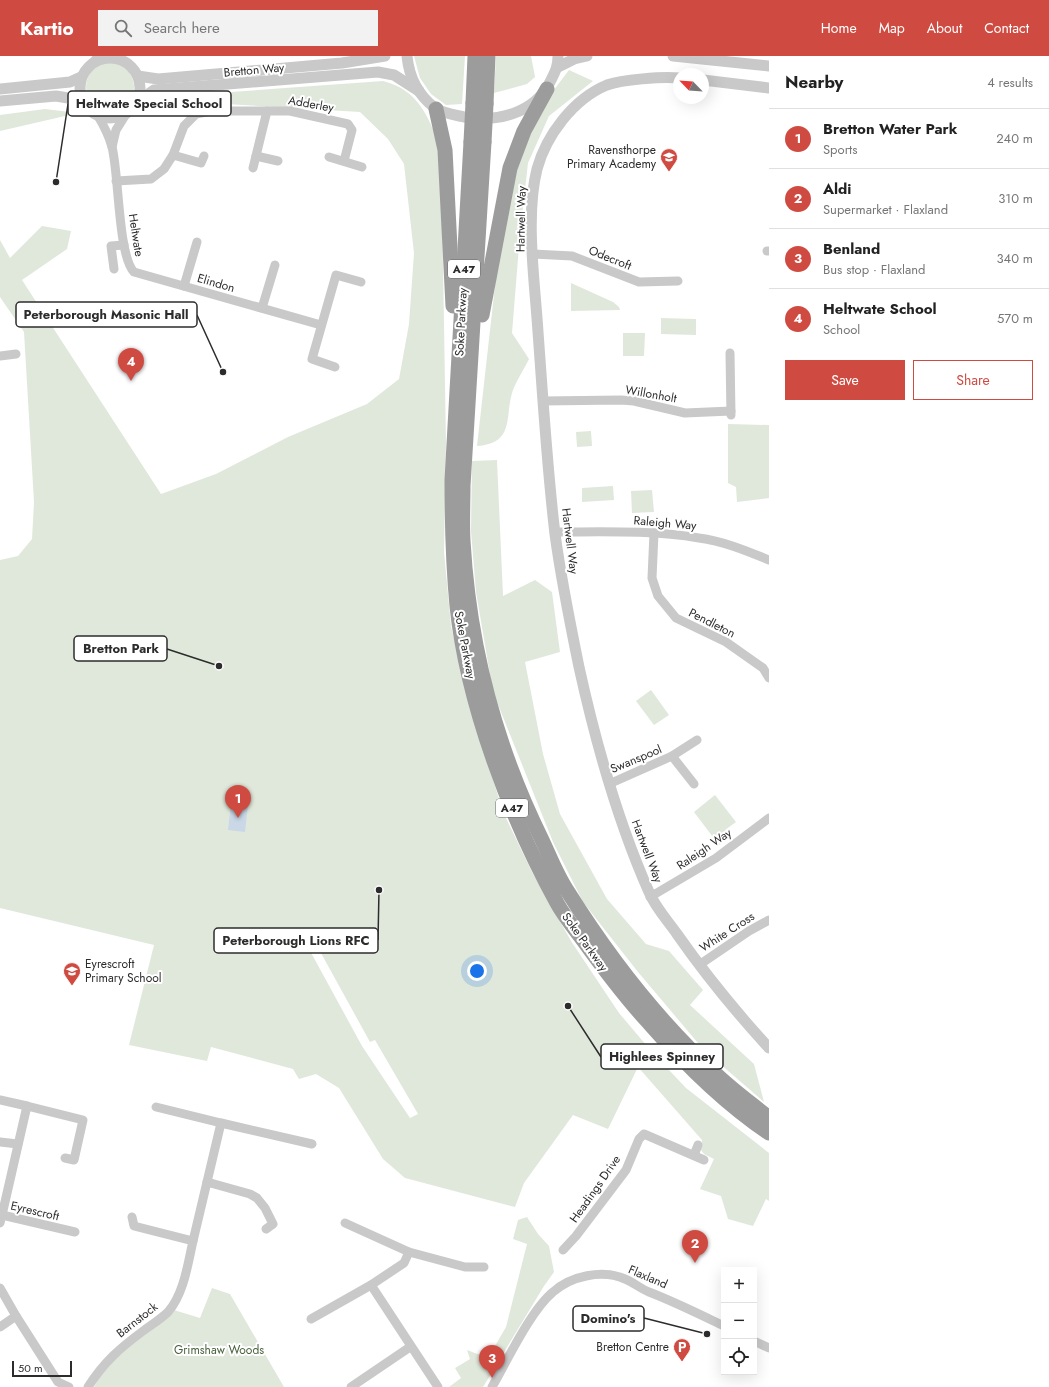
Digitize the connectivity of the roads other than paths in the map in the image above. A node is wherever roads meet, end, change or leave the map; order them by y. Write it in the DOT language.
graph roads {
  1 [pos="385,56"];
  2 [pos="407,56"];
  3 [pos="476,56"];
  4 [pos="488,56"];
  5 [pos="587,56"];
  6 [pos="673,56"];
  7 [pos="118,58"];
  8 [pos="95,60"];
  9 [pos="558,62"];
  10 [pos="769,66"];
  11 [pos="138,76"];
  12 [pos="81,77"];
  13 [pos="673,77"];
  14 [pos="709,81"];
  15 [pos="769,88"];
  16 [pos="0,89"];
  17 [pos="547,89"];
  18 [pos="419,91"];
  19 [pos="0,101"];
  20 [pos="137,102"];
  21 [pos="479,104"];
  22 [pos="85,106"];
  23 [pos="436,109"];
  24 [pos="267,111"];
  25 [pos="126,114"];
  26 [pos="98,116"];
  27 [pos="478,142"];
  28 [pos="112,147"];
  29 [pos="174,155"];
  30 [pos="204,156"];
  31 [pos="256,156"];
  32 [pos="329,157"];
  33 [pos="278,161"];
  34 [pos="344,161"];
  35 [pos="362,167"];
  36 [pos="253,168"];
  37 [pos="116,181"];
  38 [pos="197,242"];
  39 [pos="124,245"];
  40 [pos="533,254"];
  41 [pos="275,265"];
  42 [pos="114,269"];
  43 [pos="678,281"];
  44 [pos="361,282"];
  45 [pos="184,286"];
  46 [pos="262,308"];
  47 [pos="321,324"];
  48 [pos="730,353"];
  49 [pos="16,354"];
  50 [pos="0,356"];
  51 [pos="335,367"];
  52 [pos="470,384"];
  53 [pos="457,397"];
  54 [pos="543,401"];
  55 [pos="555,532"];
  56 [pos="654,533"];
  57 [pos="769,560"];
  58 [pos="769,678"];
  59 [pos="697,740"];
  60 [pos="672,756"];
  61 [pos="608,784"];
  62 [pos="694,784"];
  63 [pos="769,818"];
  64 [pos="650,897"];
  65 [pos="769,920"];
  66 [pos="699,965"];
  67 [pos="769,1048"];
  68 [pos="0,1100"];
  69 [pos="27,1106"];
  70 [pos="163,1106"];
  71 [pos="746,1118"];
  72 [pos="769,1118"];
  73 [pos="221,1123"];
  74 [pos="769,1133"];
  75 [pos="769,1139"];
  76 [pos="307,1140"];
  77 [pos="0,1142"];
  78 [pos="18,1144"];
  79 [pos="698,1145"];
  80 [pos="694,1155"];
  81 [pos="64,1158"];
  82 [pos="704,1160"];
  83 [pos="207,1182"];
  84 [pos="132,1217"];
  85 [pos="1,1219"];
  86 [pos="345,1223"];
  87 [pos="266,1229"];
  88 [pos="75,1232"];
  89 [pos="193,1241"];
  90 [pos="563,1250"];
  91 [pos="409,1252"];
  92 [pos="484,1267"];
  93 [pos="372,1285"];
  94 [pos="0,1288"];
  95 [pos="16,1316"];
  96 [pos="311,1319"];
  97 [pos="721,1324"];
  98 [pos="0,1327"];
  99 [pos="757,1342"];
  100 [pos="410,1347"];
  101 [pos="769,1348"];
  102 [pos="69,1387"];
  103 [pos="88,1387"];
  104 [pos="351,1387"];
  105 [pos="438,1387"];
  106 [pos="492,1387"];
  1 -- 11 [label="street, Bretton Way"];
  2 -- 18 [label="street"];
  3 -- 21 [label="highway, Soke Parkway / A47"];
  4 -- 21 [label="highway, Soke Parkway / A47"];
  5 -- 9 [label="street"];
  6 -- 10 [label="street"];
  7 -- 8 [label="street"];
  7 -- 11 [label="street"];
  8 -- 12 [label="street"];
  9 -- 17 [label="street"];
  11 -- 20 [label="street"];
  12 -- 16 [label="street"];
  12 -- 22 [label="street"];
  13 -- 40 [label="street, Hartwell Way"];
  14 -- 15 [label="street"];
  17 -- 23 [label="street"];
  17 -- 52 [label="highway, A47"];
  18 -- 20 [label="street, Bretton Way"];
  18 -- 23 [label="street"];
  19 -- 22 [label="street"];
  20 -- 25 [label="street"];
  21 -- 27 [label="highway, Soke Parkway / A47, bridge"];
  22 -- 26 [label="street"];
  23 -- 53 [label="highway, A47"];
  24 -- 29 [label="street, Adderley"];
  24 -- 31 [label="street"];
  24 -- 34 [label="street, Adderley"];
  25 -- 26 [label="street"];
  25 -- 28 [label="street, Heltwate"];
  26 -- 28 [label="street, Heltwate"];
  27 -- 52 [label="highway, Soke Parkway / A47"];
  27 -- 53 [label="highway, Soke Parkway / A47"];
  28 -- 37 [label="street, Heltwate"];
  29 -- 30 [label="street"];
  29 -- 37 [label="street, Adderley"];
  31 -- 33 [label="street"];
  31 -- 36 [label="street"];
  32 -- 34 [label="street"];
  34 -- 35 [label="street"];
  37 -- 39 [label="street, Heltwate"];
  38 -- 45 [label="street, Elindon"];
  39 -- 42 [label="street"];
  39 -- 45 [label="street, Heltwate"];
  40 -- 43 [label="street, Odecroft"];
  40 -- 54 [label="street, Hartwell Way"];
  41 -- 46 [label="street"];
  44 -- 47 [label="street"];
  45 -- 46 [label="street, Elindon"];
  46 -- 47 [label="street, Elindon"];
  47 -- 51 [label="street"];
  48 -- 54 [label="street, Willonholt"];
  49 -- 50 [label="street"];
  52 -- 72 [label="highway, Soke Parkway / A47"];
  53 -- 71 [label="highway, Soke Parkway / A47"];
  54 -- 55 [label="street, Hartwell Way"];
  55 -- 56 [label="street, Raleigh Way"];
  55 -- 61 [label="street, Hartwell Way"];
  56 -- 57 [label="street, Raleigh Way"];
  56 -- 58 [label="street, Pendleton"];
  59 -- 60 [label="street, Swanspool"];
  60 -- 61 [label="street, Swanspool"];
  60 -- 62 [label="street"];
  61 -- 64 [label="street, Hartwell Way"];
  63 -- 64 [label="street, Raleigh Way"];
  64 -- 66 [label="street, Hartwell Way"];
  65 -- 66 [label="street, White Cross"];
  66 -- 67 [label="street, Hartwell Way"];
  68 -- 69 [label="street"];
  69 -- 78 [label="street, Eyrescroft"];
  69 -- 81 [label="street"];
  70 -- 73 [label="street"];
  71 -- 74 [label="highway, Soke Parkway / A47"];
  71 -- 75 [label="highway, A47"];
  73 -- 76 [label="street"];
  73 -- 83 [label="street, Barnstock"];
  77 -- 78 [label="street"];
  78 -- 85 [label="street, Eyrescroft"];
  79 -- 80 [label="street"];
  80 -- 82 [label="street, Headings Drive"];
  80 -- 90 [label="street, Headings Drive"];
  83 -- 87 [label="street"];
  83 -- 89 [label="street, Barnstock"];
  84 -- 89 [label="street"];
  85 -- 88 [label="street, Eyrescroft"];
  86 -- 91 [label="street"];
  89 -- 103 [label="street, Barnstock"];
  91 -- 92 [label="street"];
  91 -- 93 [label="street"];
  93 -- 96 [label="street"];
  93 -- 100 [label="street"];
  94 -- 95 [label="street"];
  95 -- 98 [label="street"];
  95 -- 102 [label="street"];
  97 -- 106 [label="street, Flaxland"];
  99 -- 101 [label="street"];
  100 -- 104 [label="street"];
  100 -- 105 [label="street"];
}
